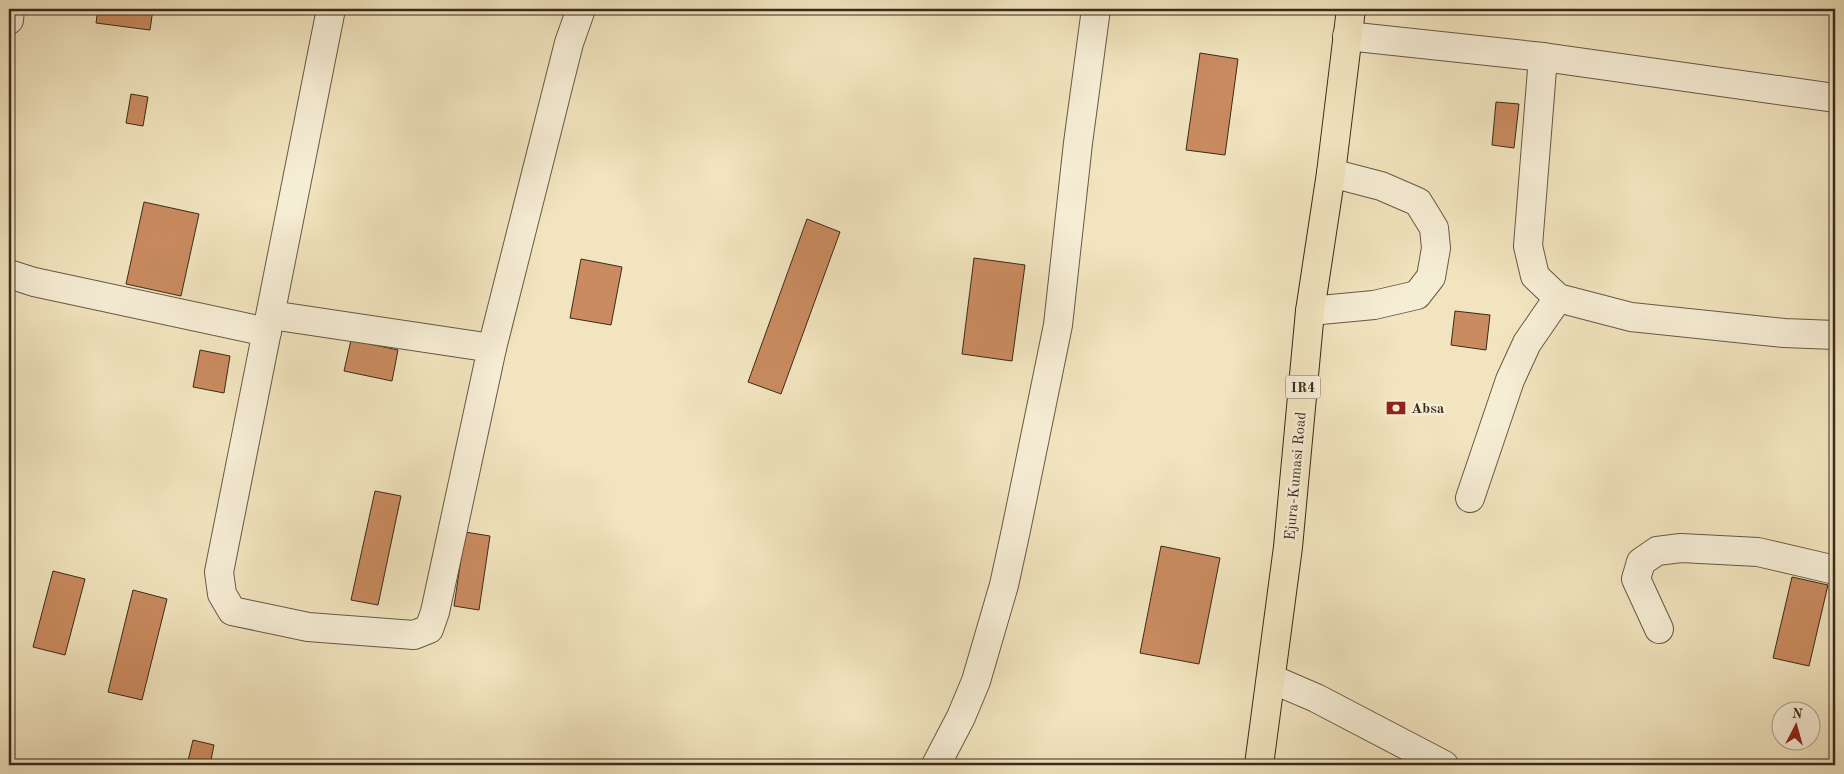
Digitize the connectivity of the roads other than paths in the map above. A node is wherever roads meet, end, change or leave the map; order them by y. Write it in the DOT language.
graph roads {
  1 [pos="10,9"];
  2 [pos="331,9"];
  3 [pos="581,9"];
  4 [pos="1096,9"];
  5 [pos="1351,9"];
  6 [pos="9,20"];
  7 [pos="1348,36"];
  8 [pos="1543,57"];
  9 [pos="1835,98"];
  10 [pos="1331,173"];
  11 [pos="9,274"];
  12 [pos="1558,298"];
  13 [pos="1310,310"];
  14 [pos="269,323"];
  15 [pos="1835,335"];
  16 [pos="492,348"];
  17 [pos="1470,498"];
  18 [pos="1835,570"];
  19 [pos="1659,629"];
  20 [pos="1272,679"];
  21 [pos="936,765"];
  22 [pos="1259,765"];
  23 [pos="1444,765"];
  1 -- 6 [label="street"];
  2 -- 14 [label="street"];
  3 -- 16 [label="street"];
  4 -- 21 [label="street"];
  5 -- 7 [label="main road, Ejura-Kumasi Road / IR4"];
  7 -- 8 [label="street"];
  7 -- 10 [label="main road, Ejura-Kumasi Road / IR4"];
  8 -- 9 [label="street"];
  8 -- 12 [label="street"];
  10 -- 13 [label="main road, Ejura-Kumasi Road / IR4"];
  10 -- 13 [label="street"];
  11 -- 14 [label="street"];
  12 -- 15 [label="street"];
  12 -- 17 [label="street"];
  13 -- 20 [label="main road, Ejura-Kumasi Road / IR4"];
  14 -- 16 [label="street"];
  14 -- 16 [label="street"];
  18 -- 19 [label="street"];
  20 -- 22 [label="main road, Ejura-Kumasi Road / IR4"];
  20 -- 23 [label="street"];
}
